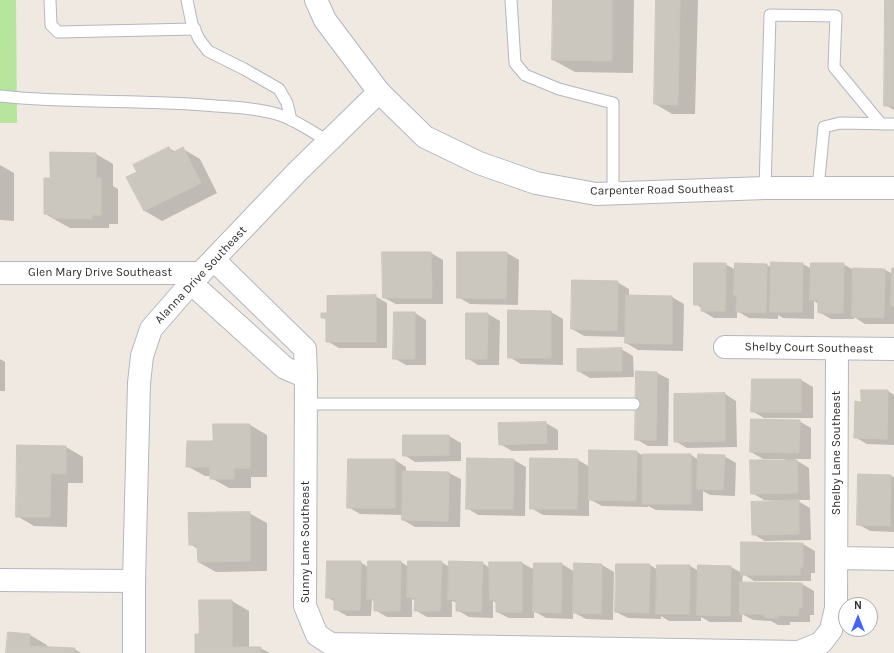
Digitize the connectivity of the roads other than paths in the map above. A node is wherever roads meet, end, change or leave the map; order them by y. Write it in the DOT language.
graph roads {
  1 [pos="50,0"];
  2 [pos="187,0"];
  3 [pos="192,0"];
  4 [pos="316,0"];
  5 [pos="511,0"];
  6 [pos="189,14"];
  7 [pos="195,29"];
  8 [pos="379,92"];
  9 [pos="0,96"];
  10 [pos="292,120"];
  11 [pos="881,124"];
  12 [pos="894,124"];
  13 [pos="328,141"];
  14 [pos="765,188"];
  15 [pos="818,188"];
  16 [pos="894,188"];
  17 [pos="614,194"];
  18 [pos="202,272"];
  19 [pos="0,273"];
  20 [pos="725,347"];
  21 [pos="837,349"];
  22 [pos="894,349"];
  23 [pos="306,377"];
  24 [pos="306,404"];
  25 [pos="634,404"];
  26 [pos="837,558"];
  27 [pos="894,559"];
  28 [pos="0,580"];
  29 [pos="134,580"];
  30 [pos="134,653"];
  1 -- 7 [label="lane"];
  2 -- 6 [label="lane"];
  3 -- 6 [label="lane"];
  4 -- 8 [label="street, Carpenter Road Southeast"];
  5 -- 17 [label="lane"];
  6 -- 7 [label="lane"];
  7 -- 10 [label="lane"];
  8 -- 13 [label="street, Alanna Drive Southeast"];
  8 -- 17 [label="street, Carpenter Road Southeast"];
  9 -- 10 [label="lane"];
  10 -- 13 [label="lane"];
  11 -- 12 [label="lane"];
  11 -- 14 [label="lane"];
  11 -- 15 [label="lane"];
  13 -- 18 [label="street, Alanna Drive Southeast"];
  14 -- 15 [label="street, Carpenter Road Southeast"];
  14 -- 17 [label="street, Carpenter Road Southeast"];
  15 -- 16 [label="street, Carpenter Road Southeast"];
  18 -- 19 [label="street, Glen Mary Drive Southeast"];
  18 -- 23 [label="street"];
  18 -- 23 [label="street, Sunny Lane Southeast"];
  18 -- 29 [label="street, Alanna Drive Southeast"];
  20 -- 21 [label="street, Shelby Court Southeast"];
  21 -- 22 [label="street, Shelby Court Southeast"];
  21 -- 26 [label="street, Shelby Lane Southeast"];
  23 -- 24 [label="street, Sunny Lane Southeast"];
  24 -- 25 [label="lane"];
  24 -- 26 [label="street, Sunny Lane Southeast"];
  26 -- 27 [label="street"];
  28 -- 29 [label="street"];
  29 -- 30 [label="street, Alanna Drive Southeast"];
}
